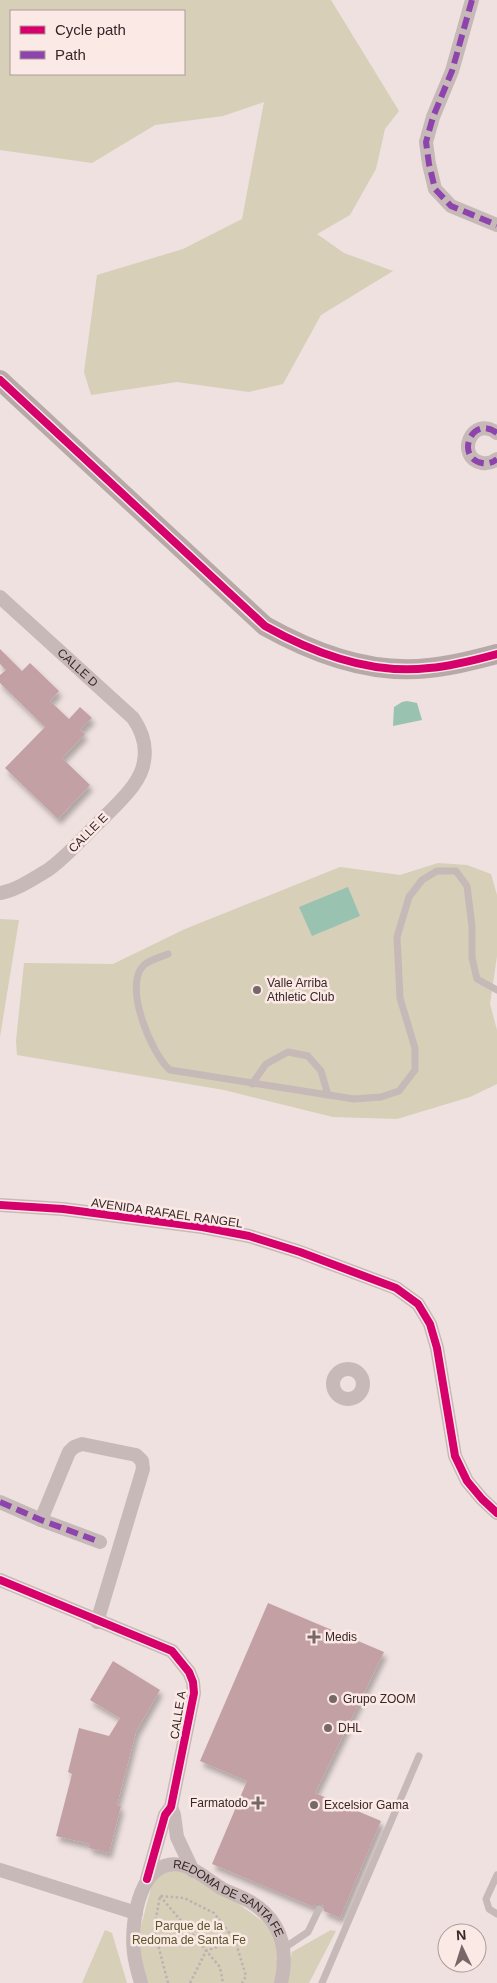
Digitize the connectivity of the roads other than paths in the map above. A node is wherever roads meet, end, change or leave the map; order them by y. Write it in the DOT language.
graph roads {
  1 [pos="472,0"];
  2 [pos="497,225"];
  3 [pos="0,380"];
  4 [pos="497,433"];
  5 [pos="497,459"];
  6 [pos="0,597"];
  7 [pos="497,654"];
  8 [pos="145,746"];
  9 [pos="0,893"];
  10 [pos="168,954"];
  11 [pos="497,990"];
  12 [pos="252,1084"];
  13 [pos="328,1095"];
  14 [pos="0,1205"];
  15 [pos="0,1502"];
  16 [pos="497,1513"];
  17 [pos="40,1520"];
  18 [pos="100,1542"];
  19 [pos="0,1580"];
  20 [pos="97,1622"];
  21 [pos="420,1756"];
  22 [pos="171,1807"];
  23 [pos="0,1870"];
  24 [pos="193,1871"];
  25 [pos="497,1875"];
  26 [pos="147,1879"];
  27 [pos="319,1909"];
  28 [pos="136,1914"];
  29 [pos="497,1914"];
  30 [pos="284,1948"];
  31 [pos="141,1983"];
  32 [pos="281,1983"];
  33 [pos="322,1983"];
  1 -- 2 [label="street"];
  3 -- 7 [label="street"];
  4 -- 5 [label="street"];
  6 -- 8 [label="street, CALLE D"];
  8 -- 9 [label="street, CALLE E"];
  10 -- 12 [label="lane"];
  11 -- 13 [label="lane"];
  12 -- 13 [label="lane"];
  12 -- 13 [label="lane"];
  14 -- 16 [label="street, AVENIDA RAFAEL RANGEL"];
  15 -- 17 [label="street"];
  17 -- 18 [label="street"];
  17 -- 20 [label="street"];
  19 -- 20 [label="street, CALLE A"];
  20 -- 22 [label="street, CALLE A"];
  21 -- 33 [label="lane"];
  22 -- 24 [label="street, CALLE A"];
  22 -- 26 [label="street, CALLE A"];
  23 -- 28 [label="street"];
  24 -- 26 [label="street, REDOMA DE SANTA FE"];
  24 -- 30 [label="street, REDOMA DE SANTA FE"];
  25 -- 29 [label="lane"];
  26 -- 28 [label="street, REDOMA DE SANTA FE"];
  27 -- 30 [label="lane"];
  28 -- 31 [label="street, REDOMA DE SANTA FE"];
  30 -- 32 [label="street, REDOMA DE SANTA FE"];
}
